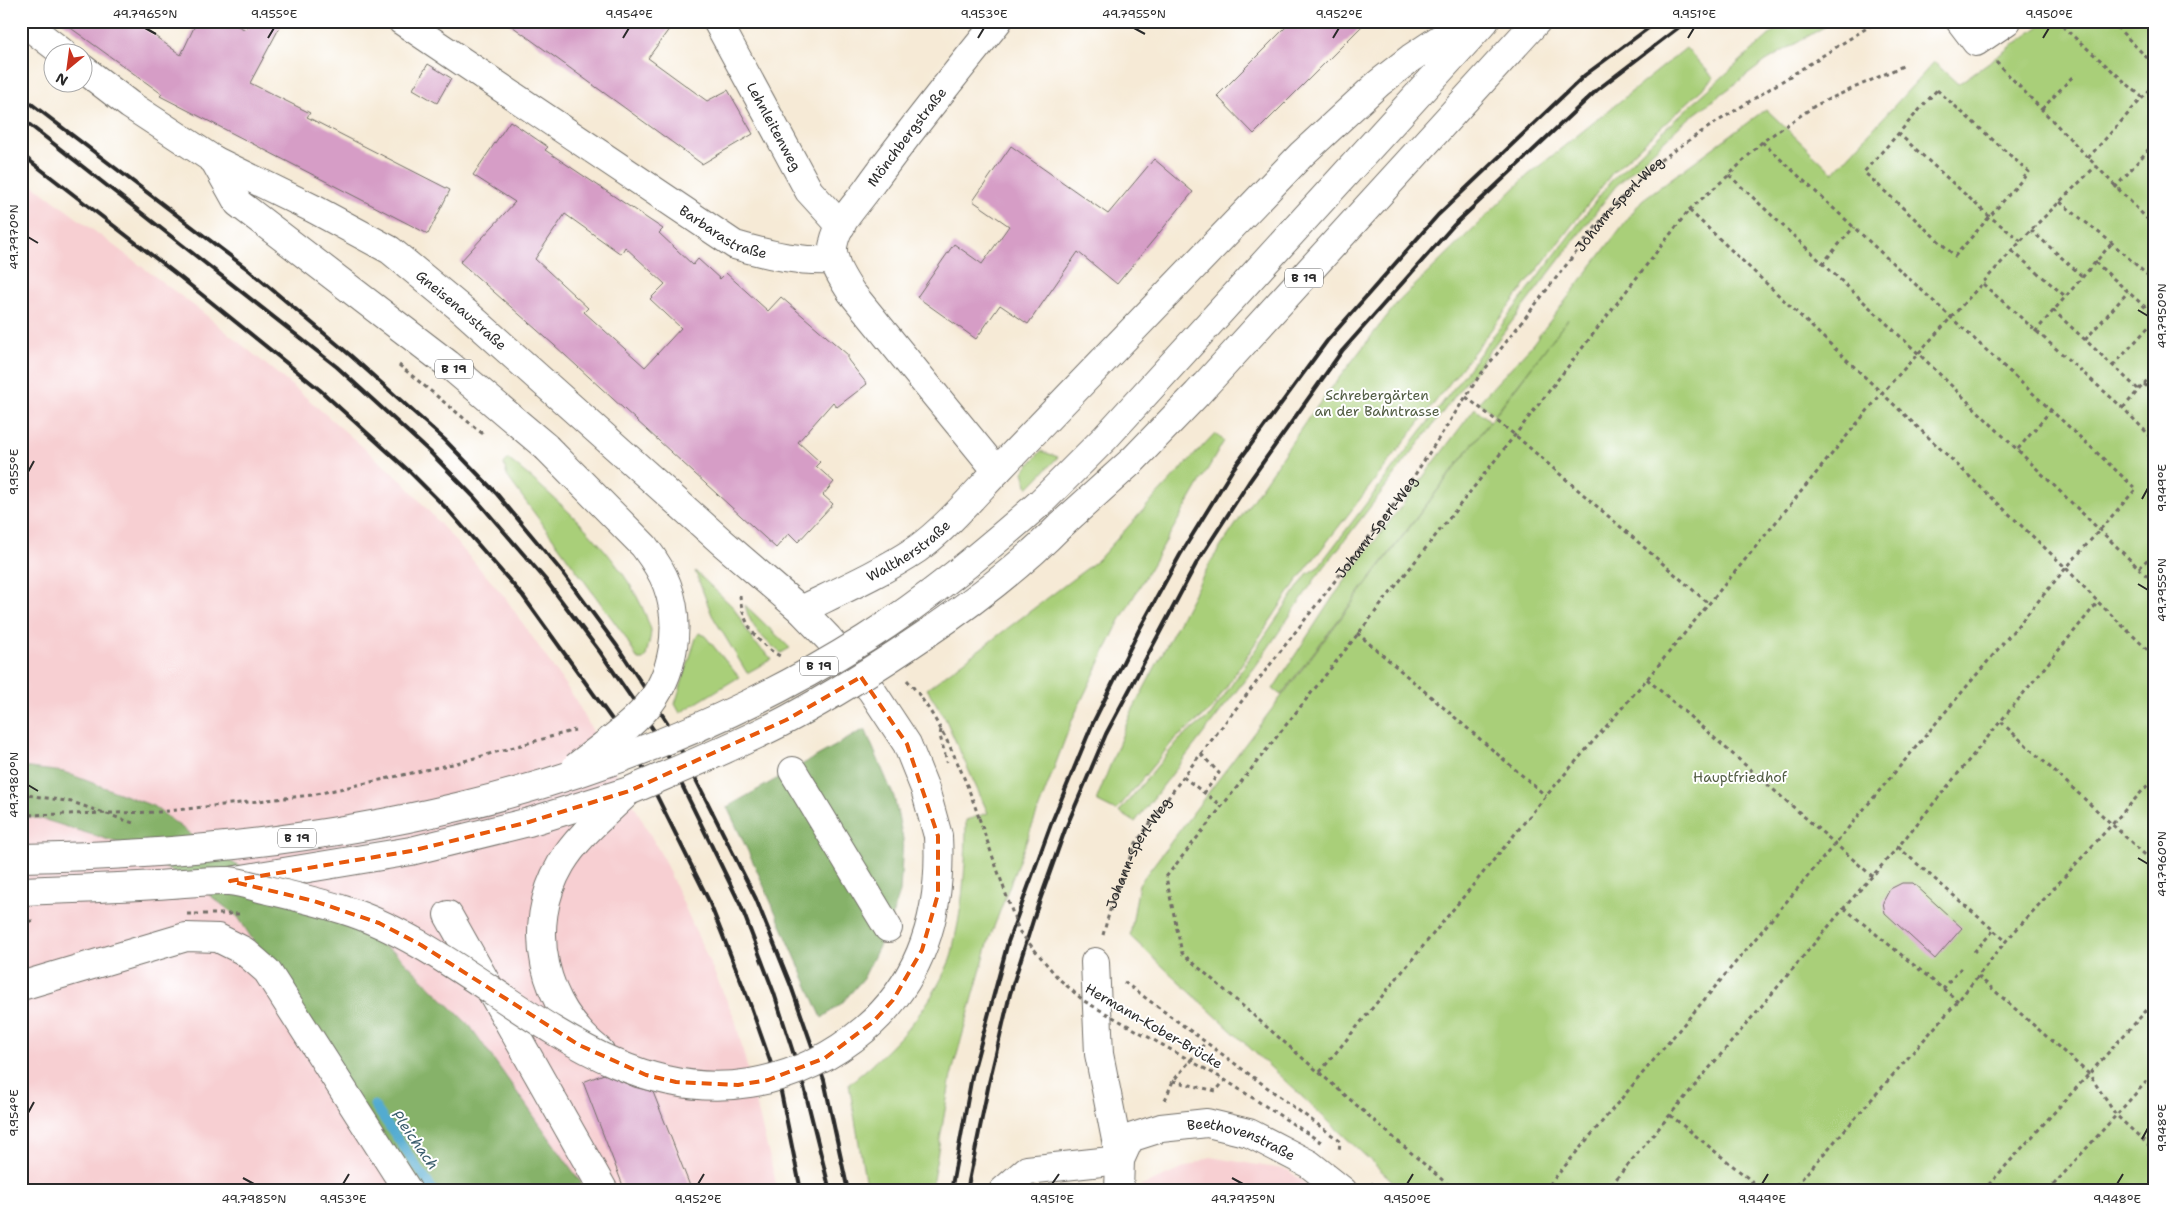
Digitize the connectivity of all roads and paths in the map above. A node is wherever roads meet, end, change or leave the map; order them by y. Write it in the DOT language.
graph roads {
  1 [pos="22,21"];
  2 [pos="402,21"];
  3 [pos="717,21"];
  4 [pos="998,21"];
  5 [pos="1467,21"];
  6 [pos="1485,21"];
  7 [pos="1537,21"];
  8 [pos="1878,21"];
  9 [pos="2007,21"];
  10 [pos="2072,21"];
  11 [pos="2111,21"];
  12 [pos="1968,32"];
  13 [pos="49,42"];
  14 [pos="1905,65"];
  15 [pos="2155,66"];
  16 [pos="2075,74"];
  17 [pos="92,76"];
  18 [pos="2155,84"];
  19 [pos="2142,97"];
  20 [pos="2042,109"];
  21 [pos="1898,133"];
  22 [pos="1762,142"];
  23 [pos="2155,142"];
  24 [pos="2088,158"];
  25 [pos="214,160"];
  26 [pos="2096,166"];
  27 [pos="1730,175"];
  28 [pos="2115,188"];
  29 [pos="2060,202"];
  30 [pos="1689,210"];
  31 [pos="1989,216"];
  32 [pos="841,226"];
  33 [pos="1854,227"];
  34 [pos="2155,227"];
  35 [pos="2031,230"];
  36 [pos="2021,241"];
  37 [pos="2112,243"];
  38 [pos="2012,251"];
  39 [pos="835,260"];
  40 [pos="2095,262"];
  41 [pos="1822,264"];
  42 [pos="2082,276"];
  43 [pos="2155,282"];
  44 [pos="1983,284"];
  45 [pos="2128,292"];
  46 [pos="2065,296"];
  47 [pos="2053,310"];
  48 [pos="2155,316"];
  49 [pos="1950,317"];
  50 [pos="2155,320"];
  51 [pos="2035,332"];
  52 [pos="2085,340"];
  53 [pos="1918,354"];
  54 [pos="2113,366"];
  55 [pos="2155,371"];
  56 [pos="2144,384"];
  57 [pos="2139,390"];
  58 [pos="2155,393"];
  59 [pos="1882,394"];
  60 [pos="1466,397"];
  61 [pos="2123,408"];
  62 [pos="2051,410"];
  63 [pos="1514,435"];
  64 [pos="2155,441"];
  65 [pos="2018,449"];
  66 [pos="997,471"];
  67 [pos="2101,529"];
  68 [pos="2155,552"];
  69 [pos="2066,568"];
  70 [pos="2139,568"];
  71 [pos="2155,584"];
  72 [pos="740,593"];
  73 [pos="2098,602"];
  74 [pos="1708,603"];
  75 [pos="801,610"];
  76 [pos="1357,633"];
  77 [pos="787,655"];
  78 [pos="2155,657"];
  79 [pos="904,678"];
  80 [pos="1647,679"];
  81 [pos="2001,722"];
  82 [pos="578,728"];
  83 [pos="1201,754"];
  84 [pos="793,771"];
  85 [pos="565,776"];
  86 [pos="1183,777"];
  87 [pos="2155,777"];
  88 [pos="629,791"];
  89 [pos="1204,792"];
  90 [pos="21,794"];
  91 [pos="1546,796"];
  92 [pos="1222,806"];
  93 [pos="21,815"];
  94 [pos="137,824"];
  95 [pos="2112,824"];
  96 [pos="1834,843"];
  97 [pos="1898,847"];
  98 [pos="21,858"];
  99 [pos="2155,864"];
  100 [pos="1872,876"];
  101 [pos="230,881"];
  102 [pos="21,891"];
  103 [pos="1844,908"];
  104 [pos="181,914"];
  105 [pos="248,914"];
  106 [pos="448,915"];
  107 [pos="40,921"];
  108 [pos="21,922"];
  109 [pos="888,928"];
  110 [pos="1994,930"];
  111 [pos="2006,940"];
  112 [pos="1974,952"];
  113 [pos="1095,962"];
  114 [pos="1961,968"];
  115 [pos="1978,976"];
  116 [pos="21,986"];
  117 [pos="1943,989"];
  118 [pos="1958,1001"];
  119 [pos="2155,1001"];
  120 [pos="1206,1042"];
  121 [pos="618,1063"];
  122 [pos="1320,1072"];
  123 [pos="2155,1072"];
  124 [pos="2089,1074"];
  125 [pos="1225,1080"];
  126 [pos="1174,1081"];
  127 [pos="2116,1115"];
  128 [pos="1670,1116"];
  129 [pos="1161,1128"];
  130 [pos="1324,1144"];
  131 [pos="1125,1149"];
  132 [pos="2155,1151"];
  133 [pos="1339,1155"];
  134 [pos="408,1191"];
  135 [pos="604,1191"];
  136 [pos="1004,1191"];
  137 [pos="1119,1191"];
  138 [pos="1343,1191"];
  139 [pos="1455,1191"];
  140 [pos="1544,1191"];
  141 [pos="1606,1191"];
  142 [pos="1764,1191"];
  143 [pos="1791,1191"];
  144 [pos="1984,1191"];
  145 [pos="2048,1191"];
  1 -- 13 [label="main road"];
  2 -- 39 [label="main road, Barbarastraße"];
  3 -- 32 [label="main road, Lehnleitenweg"];
  4 -- 32 [label="main road, Mönchbergstraße"];
  5 -- 66 [label="main road, Waltherstraße"];
  6 -- 85 [label="main road, B 19, bridge"];
  7 -- 88 [label="main road, B 19, bridge"];
  8 -- 60 [label="path, Johann-Sperl-Weg"];
  9 -- 12 [label="main road"];
  10 -- 19 [label="path"];
  11 -- 15 [label="path"];
  12 -- 20 [label="path"];
  14 -- 22 [label="path"];
  16 -- 20 [label="path"];
  17 -- 25 [label="main road, Gneisenaustraße"];
  18 -- 19 [label="path"];
  19 -- 24 [label="path"];
  20 -- 24 [label="path"];
  21 -- 31 [label="path"];
  21 -- 31 [label="path"];
  21 -- 31 [label="path"];
  22 -- 27 [label="path"];
  22 -- 33 [label="path"];
  23 -- 28 [label="path"];
  24 -- 26 [label="path"];
  25 -- 75 [label="main road, Gneisenaustraße"];
  25 -- 85 [label="main road, B 19, bridge"];
  26 -- 28 [label="path"];
  26 -- 29 [label="path"];
  27 -- 30 [label="path"];
  27 -- 41 [label="path"];
  28 -- 34 [label="path"];
  29 -- 35 [label="path"];
  29 -- 37 [label="path"];
  30 -- 59 [label="path"];
  30 -- 63 [label="path"];
  31 -- 36 [label="path"];
  32 -- 39 [label="main road, Mönchbergstraße"];
  33 -- 41 [label="path"];
  33 -- 49 [label="path"];
  35 -- 36 [label="path"];
  35 -- 42 [label="path"];
  36 -- 38 [label="path"];
  37 -- 40 [label="path"];
  37 -- 43 [label="path"];
  38 -- 44 [label="path"];
  38 -- 46 [label="path"];
  39 -- 66 [label="main road"];
  40 -- 42 [label="path"];
  40 -- 45 [label="path"];
  41 -- 53 [label="path"];
  42 -- 46 [label="path"];
  44 -- 49 [label="path"];
  44 -- 51 [label="path"];
  45 -- 48 [label="path"];
  45 -- 52 [label="path"];
  46 -- 47 [label="path"];
  47 -- 51 [label="path"];
  47 -- 52 [label="path"];
  49 -- 53 [label="path"];
  49 -- 62 [label="path"];
  50 -- 54 [label="path"];
  51 -- 61 [label="path"];
  52 -- 54 [label="path"];
  53 -- 59 [label="path"];
  53 -- 65 [label="path"];
  54 -- 57 [label="path"];
  55 -- 56 [label="path"];
  56 -- 57 [label="path"];
  56 -- 58 [label="path"];
  57 -- 61 [label="path"];
  59 -- 69 [label="path"];
  59 -- 74 [label="path"];
  60 -- 63 [label="path"];
  60 -- 83 [label="path, Johann-Sperl-Weg"];
  61 -- 64 [label="path"];
  62 -- 65 [label="path"];
  62 -- 67 [label="path"];
  63 -- 74 [label="path"];
  63 -- 76 [label="path"];
  65 -- 67 [label="path"];
  66 -- 75 [label="main road, Waltherstraße"];
  67 -- 69 [label="path"];
  67 -- 70 [label="path"];
  68 -- 70 [label="path"];
  69 -- 73 [label="path"];
  69 -- 96 [label="path"];
  70 -- 71 [label="path"];
  72 -- 77 [label="path"];
  73 -- 78 [label="path"];
  73 -- 81 [label="path"];
  74 -- 80 [label="path"];
  75 -- 121 [label="main road, Gneisenaustraße, bridge"];
  76 -- 91 [label="path"];
  76 -- 92 [label="path"];
  79 -- 125 [label="path, Hermann-Kober-Brücke, bridge"];
  80 -- 91 [label="path"];
  80 -- 96 [label="path"];
  81 -- 95 [label="path"];
  81 -- 97 [label="path"];
  82 -- 93 [label="path, bridge"];
  83 -- 86 [label="path, Johann-Sperl-Weg"];
  83 -- 89 [label="path"];
  84 -- 109 [label="main road"];
  85 -- 98 [label="main road, B 19, bridge"];
  86 -- 89 [label="path"];
  86 -- 113 [label="path, Johann-Sperl-Weg"];
  87 -- 95 [label="path"];
  88 -- 101 [label="main road, B 19, bridge"];
  88 -- 121 [label="main road, bridge"];
  89 -- 92 [label="path"];
  90 -- 94 [label="path"];
  91 -- 122 [label="path"];
  92 -- 122 [label="path"];
  95 -- 99 [label="path"];
  95 -- 111 [label="path"];
  96 -- 100 [label="path"];
  96 -- 140 [label="path"];
  97 -- 100 [label="path"];
  97 -- 110 [label="path"];
  100 -- 103 [label="path"];
  101 -- 102 [label="main road, B 19, bridge"];
  101 -- 121 [label="main road, bridge"];
  103 -- 117 [label="path"];
  103 -- 128 [label="path"];
  104 -- 105 [label="path, bridge"];
  106 -- 135 [label="main road"];
  107 -- 108 [label="path, bridge"];
  110 -- 111 [label="path"];
  110 -- 112 [label="path"];
  111 -- 115 [label="path"];
  113 -- 120 [label="path"];
  113 -- 131 [label="main road"];
  114 -- 117 [label="path"];
  115 -- 118 [label="path"];
  115 -- 124 [label="path"];
  116 -- 134 [label="main road"];
  117 -- 118 [label="path"];
  118 -- 143 [label="path"];
  119 -- 124 [label="path"];
  120 -- 126 [label="path"];
  120 -- 133 [label="path"];
  122 -- 139 [label="path"];
  123 -- 127 [label="path"];
  124 -- 127 [label="path"];
  124 -- 144 [label="path"];
  125 -- 126 [label="path"];
  125 -- 130 [label="path, Hermann-Kober-Brücke, bridge"];
  126 -- 129 [label="path"];
  127 -- 132 [label="path"];
  127 -- 145 [label="path"];
  128 -- 141 [label="path"];
  128 -- 142 [label="path"];
  129 -- 131 [label="main road, Beethovenstraße"];
  129 -- 138 [label="main road, Beethovenstraße"];
  131 -- 136 [label="main road, Beethovenstraße"];
  131 -- 137 [label="main road"];
}
